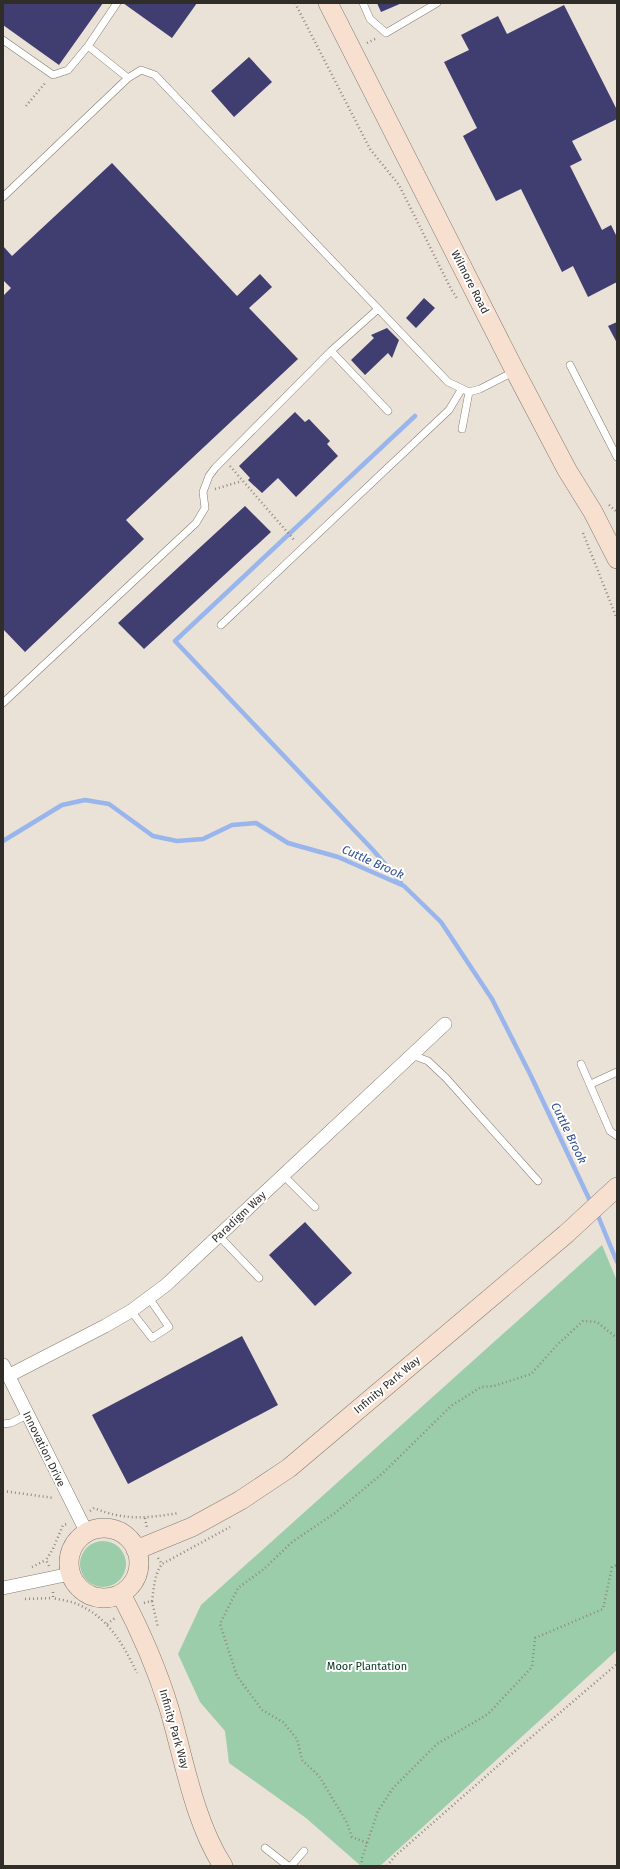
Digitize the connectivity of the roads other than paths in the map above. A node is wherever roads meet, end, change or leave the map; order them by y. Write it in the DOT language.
graph roads {
  1 [pos="117,3"];
  2 [pos="328,3"];
  3 [pos="363,3"];
  4 [pos="437,3"];
  5 [pos="3,40"];
  6 [pos="88,46"];
  7 [pos="128,78"];
  8 [pos="3,197"];
  9 [pos="378,309"];
  10 [pos="331,351"];
  11 [pos="570,365"];
  12 [pos="515,371"];
  13 [pos="461,390"];
  14 [pos="469,392"];
  15 [pos="388,411"];
  16 [pos="462,429"];
  17 [pos="617,457"];
  18 [pos="617,559"];
  19 [pos="221,625"];
  20 [pos="3,703"];
  21 [pos="444,1024"];
  22 [pos="412,1055"];
  23 [pos="581,1064"];
  24 [pos="617,1072"];
  25 [pos="591,1084"];
  26 [pos="617,1136"];
  27 [pos="284,1176"];
  28 [pos="538,1181"];
  29 [pos="614,1190"];
  30 [pos="315,1207"];
  31 [pos="219,1236"];
  32 [pos="259,1278"];
  33 [pos="149,1298"];
  34 [pos="131,1311"];
  35 [pos="6,1370"];
  36 [pos="27,1415"];
  37 [pos="3,1424"];
  38 [pos="87,1533"];
  39 [pos="136,1550"];
  40 [pos="70,1574"];
  41 [pos="3,1588"];
  42 [pos="121,1594"];
  43 [pos="265,1848"];
  44 [pos="304,1851"];
  45 [pos="223,1866"];
  46 [pos="289,1866"];
  1 -- 6 [label="lane"];
  2 -- 12 [label="street, Wilmore Road"];
  3 -- 4 [label="lane"];
  5 -- 6 [label="lane"];
  6 -- 7 [label="lane"];
  7 -- 8 [label="lane"];
  7 -- 9 [label="lane"];
  9 -- 10 [label="lane"];
  9 -- 13 [label="lane"];
  10 -- 15 [label="lane"];
  10 -- 20 [label="lane"];
  11 -- 17 [label="lane"];
  12 -- 14 [label="lane"];
  12 -- 18 [label="street, Wilmore Road"];
  13 -- 14 [label="lane"];
  13 -- 19 [label="lane"];
  14 -- 16 [label="lane"];
  21 -- 22 [label="street, Paradigm Way"];
  22 -- 27 [label="street, Paradigm Way"];
  22 -- 28 [label="lane"];
  23 -- 25 [label="lane"];
  24 -- 25 [label="lane"];
  25 -- 26 [label="lane"];
  27 -- 30 [label="lane"];
  27 -- 31 [label="street, Paradigm Way"];
  29 -- 39 [label="street, Infinity Park Way"];
  31 -- 32 [label="lane"];
  31 -- 33 [label="street, Paradigm Way"];
  33 -- 34 [label="street, Paradigm Way"];
  33 -- 34 [label="lane"];
  34 -- 35 [label="street, Paradigm Way"];
  35 -- 36 [label="street, Innovation Drive"];
  36 -- 37 [label="lane"];
  36 -- 38 [label="street, Innovation Drive"];
  38 -- 39 [label="street"];
  38 -- 40 [label="street"];
  39 -- 42 [label="street"];
  40 -- 41 [label="street"];
  40 -- 42 [label="street"];
  42 -- 45 [label="street, Infinity Park Way"];
  43 -- 46 [label="lane"];
  44 -- 46 [label="lane"];
}
